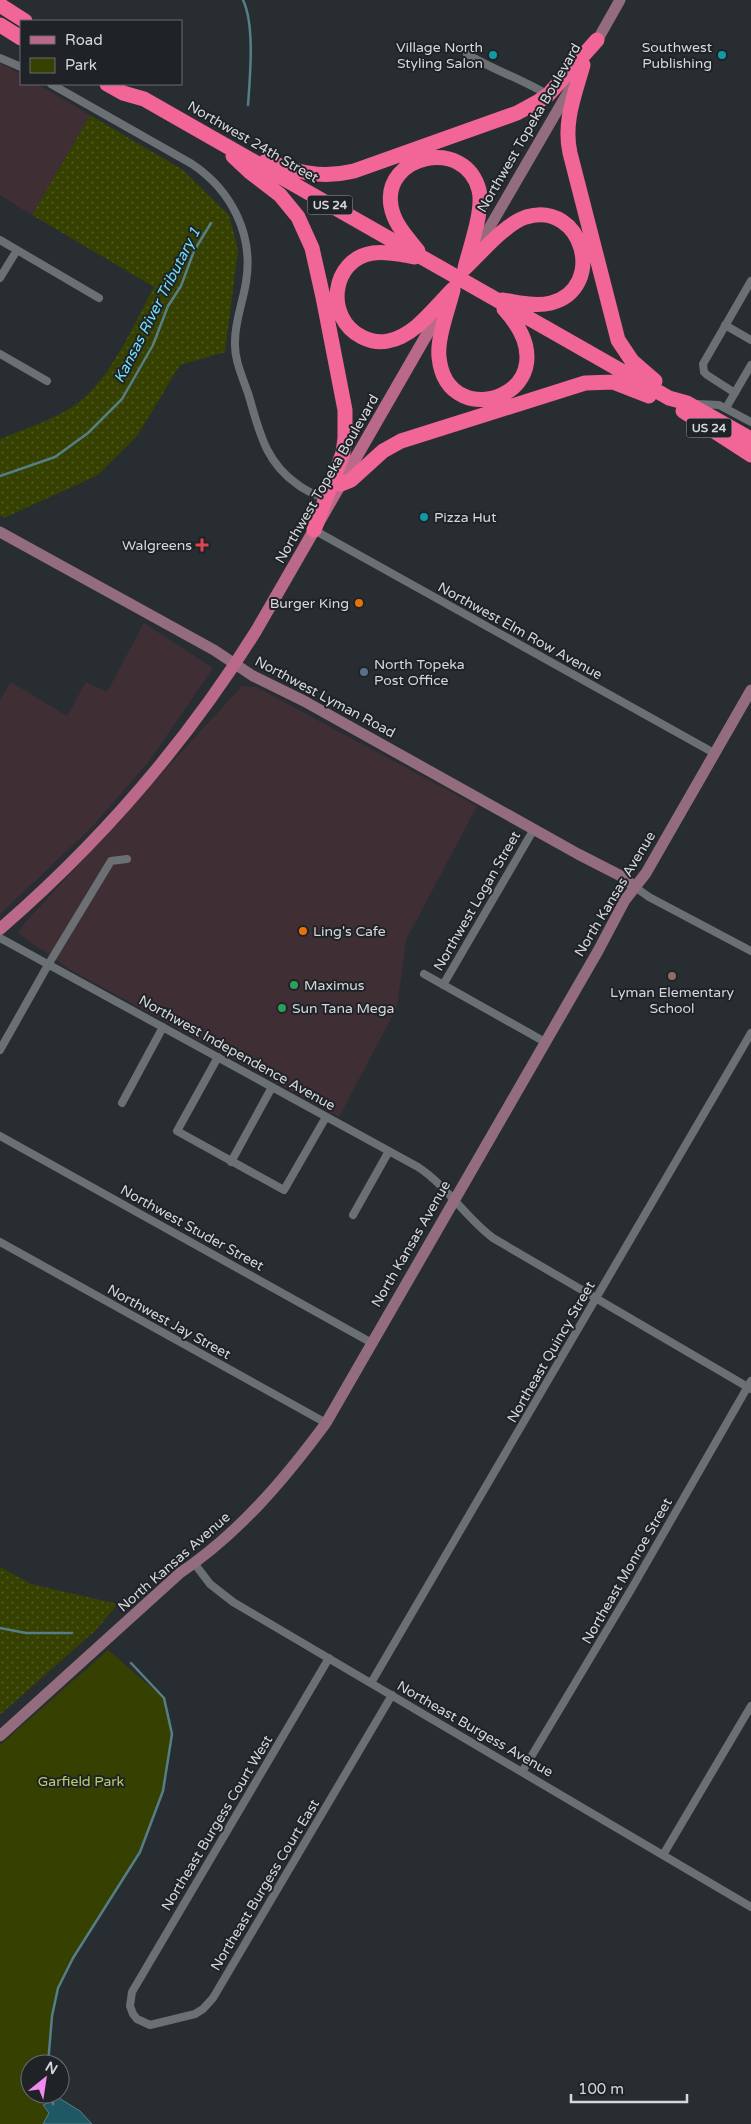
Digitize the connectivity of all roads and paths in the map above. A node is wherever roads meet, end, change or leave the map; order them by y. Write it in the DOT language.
graph roads {
  1 [pos="620,0"];
  2 [pos="0,5"];
  3 [pos="23,20"];
  4 [pos="0,25"];
  5 [pos="0,33"];
  6 [pos="20,37"];
  7 [pos="597,40"];
  8 [pos="467,54"];
  9 [pos="0,58"];
  10 [pos="584,65"];
  11 [pos="20,67"];
  12 [pos="53,85"];
  13 [pos="109,85"];
  14 [pos="127,85"];
  15 [pos="548,94"];
  16 [pos="144,99"];
  17 [pos="218,141"];
  18 [pos="236,152"];
  19 [pos="0,240"];
  20 [pos="17,250"];
  21 [pos="424,258"];
  22 [pos="465,268"];
  23 [pos="0,278"];
  24 [pos="751,281"];
  25 [pos="453,289"];
  26 [pos="99,298"];
  27 [pos="495,299"];
  28 [pos="725,325"];
  29 [pos="751,340"];
  30 [pos="0,354"];
  31 [pos="751,365"];
  32 [pos="48,381"];
  33 [pos="735,393"];
  34 [pos="683,406"];
  35 [pos="726,408"];
  36 [pos="751,422"];
  37 [pos="751,439"];
  38 [pos="751,454"];
  39 [pos="341,484"];
  40 [pos="328,501"];
  41 [pos="314,530"];
  42 [pos="0,532"];
  43 [pos="234,664"];
  44 [pos="751,690"];
  45 [pos="714,753"];
  46 [pos="534,829"];
  47 [pos="127,859"];
  48 [pos="635,887"];
  49 [pos="0,929"];
  50 [pos="0,938"];
  51 [pos="751,951"];
  52 [pos="48,965"];
  53 [pos="424,974"];
  54 [pos="443,985"];
  55 [pos="162,1027"];
  56 [pos="751,1033"];
  57 [pos="546,1042"];
  58 [pos="0,1050"];
  59 [pos="218,1057"];
  60 [pos="272,1087"];
  61 [pos="122,1104"];
  62 [pos="326,1117"];
  63 [pos="0,1136"];
  64 [pos="389,1151"];
  65 [pos="231,1162"];
  66 [pos="454,1200"];
  67 [pos="353,1215"];
  68 [pos="0,1242"];
  69 [pos="597,1298"];
  70 [pos="372,1343"];
  71 [pos="750,1386"];
  72 [pos="326,1423"];
  73 [pos="194,1563"];
  74 [pos="329,1658"];
  75 [pos="371,1683"];
  76 [pos="392,1695"];
  77 [pos="751,1706"];
  78 [pos="0,1736"];
  79 [pos="522,1772"];
  80 [pos="663,1855"];
  81 [pos="751,1907"];
  82 [pos="130,2002"];
  1 -- 7 [label="main road, Northwest Topeka Boulevard"];
  2 -- 3 [label="highway"];
  4 -- 6 [label="highway"];
  5 -- 6 [label="highway"];
  7 -- 10 [label="main road, Northwest Topeka Boulevard"];
  7 -- 15 [label="highway"];
  8 -- 15 [label="street"];
  9 -- 11 [label="street"];
  10 -- 22 [label="main road, Northwest Topeka Boulevard"];
  10 -- 34 [label="highway"];
  12 -- 40 [label="street"];
  13 -- 16 [label="highway, Northwest 24th Street / US 24"];
  14 -- 16 [label="highway, Northwest 24th Street / US 24"];
  15 -- 18 [label="highway"];
  16 -- 17 [label="highway, Northwest 24th Street / US 24"];
  17 -- 18 [label="highway, Northwest 24th Street / US 24"];
  17 -- 40 [label="highway"];
  18 -- 21 [label="highway, Northwest 24th Street / US 24"];
  19 -- 20 [label="street"];
  20 -- 23 [label="street"];
  20 -- 26 [label="street"];
  21 -- 22 [label="highway"];
  21 -- 25 [label="highway"];
  21 -- 27 [label="highway, US 24"];
  22 -- 25 [label="main road, Northwest Topeka Boulevard"];
  22 -- 27 [label="highway"];
  24 -- 28 [label="street"];
  25 -- 27 [label="highway"];
  25 -- 39 [label="main road, Northwest Topeka Boulevard"];
  27 -- 34 [label="highway, US 24"];
  28 -- 29 [label="street"];
  28 -- 33 [label="street"];
  30 -- 32 [label="street"];
  31 -- 33 [label="street"];
  33 -- 35 [label="street"];
  34 -- 35 [label="street"];
  34 -- 37 [label="highway, US 24"];
  34 -- 38 [label="highway, US 24"];
  34 -- 39 [label="highway"];
  35 -- 36 [label="street"];
  39 -- 40 [label="main road, Northwest Topeka Boulevard"];
  40 -- 41 [label="highway"];
  41 -- 43 [label="main road, Northwest Topeka Boulevard"];
  41 -- 45 [label="street, Northwest Elm Row Avenue"];
  42 -- 43 [label="main road, Northwest Lyman Road"];
  43 -- 46 [label="main road, Northwest Lyman Road"];
  43 -- 49 [label="main road, Northwest Topeka Boulevard"];
  44 -- 45 [label="main road, North Kansas Avenue"];
  45 -- 48 [label="main road, North Kansas Avenue"];
  46 -- 48 [label="main road, Northwest Lyman Road"];
  46 -- 54 [label="street, Northwest Logan Street"];
  47 -- 52 [label="street"];
  48 -- 51 [label="street"];
  48 -- 57 [label="main road, North Kansas Avenue"];
  50 -- 52 [label="street, Northwest Independence Avenue"];
  52 -- 55 [label="street, Northwest Independence Avenue"];
  52 -- 58 [label="street"];
  53 -- 54 [label="street"];
  54 -- 57 [label="street"];
  55 -- 59 [label="street, Northwest Independence Avenue"];
  55 -- 61 [label="street"];
  56 -- 69 [label="street, Northeast Quincy Street"];
  57 -- 66 [label="main road, North Kansas Avenue"];
  59 -- 60 [label="street, Northwest Independence Avenue"];
  59 -- 65 [label="street"];
  60 -- 62 [label="street, Northwest Independence Avenue"];
  60 -- 65 [label="street"];
  62 -- 64 [label="street, Northwest Independence Avenue"];
  62 -- 65 [label="street"];
  63 -- 70 [label="street, Northwest Studer Street"];
  64 -- 66 [label="street, Northwest Independence Avenue"];
  64 -- 67 [label="street"];
  66 -- 69 [label="street, Northwest Independence Avenue"];
  66 -- 70 [label="main road, North Kansas Avenue"];
  68 -- 72 [label="street, Northwest Jay Street"];
  69 -- 71 [label="street, Northwest Independence Avenue"];
  69 -- 75 [label="street, Northeast Quincy Street"];
  70 -- 72 [label="main road, North Kansas Avenue"];
  71 -- 79 [label="street, Northeast Monroe Street"];
  72 -- 73 [label="main road, North Kansas Avenue"];
  73 -- 74 [label="street, Northeast Burgess Avenue"];
  73 -- 78 [label="main road, North Kansas Avenue"];
  74 -- 75 [label="street, Northeast Burgess Avenue"];
  74 -- 82 [label="street, Northeast Burgess Court West"];
  75 -- 76 [label="street, Northeast Burgess Avenue"];
  76 -- 79 [label="street, Northeast Burgess Avenue"];
  76 -- 82 [label="street, Northeast Burgess Court East"];
  77 -- 80 [label="street"];
  79 -- 80 [label="street, Northeast Burgess Avenue"];
  80 -- 81 [label="street, Northeast Burgess Avenue"];
}
